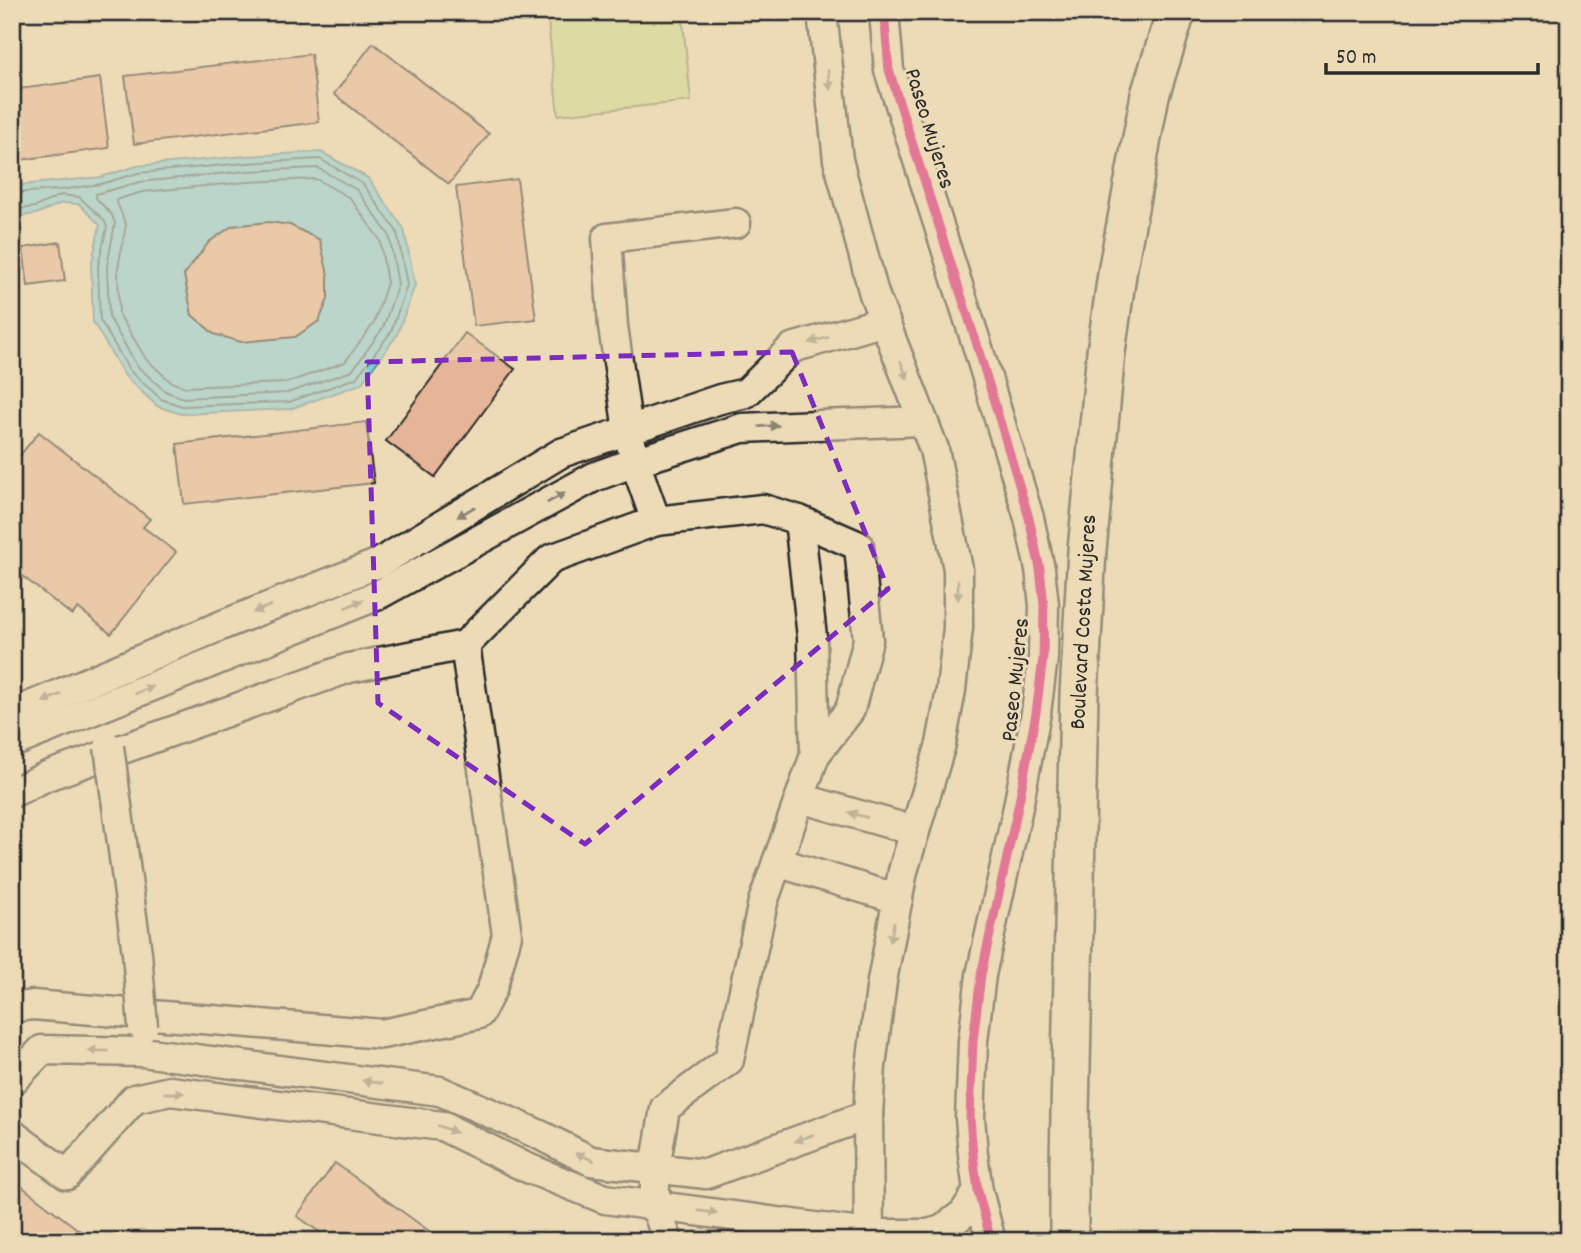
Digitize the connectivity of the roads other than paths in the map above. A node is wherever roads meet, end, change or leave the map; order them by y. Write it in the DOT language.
graph roads {
  1 [pos="822,12"];
  2 [pos="884,12"];
  3 [pos="1176,12"];
  4 [pos="736,223"];
  5 [pos="885,321"];
  6 [pos="923,421"];
  7 [pos="628,431"];
  8 [pos="635,462"];
  9 [pos="799,520"];
  10 [pos="656,522"];
  11 [pos="465,645"];
  12 [pos="103,706"];
  13 [pos="12,714"];
  14 [pos="12,743"];
  15 [pos="815,755"];
  16 [pos="12,793"];
  17 [pos="800,798"];
  18 [pos="915,831"];
  19 [pos="777,862"];
  20 [pos="898,899"];
  21 [pos="12,1008"];
  22 [pos="143,1040"];
  23 [pos="12,1081"];
  24 [pos="134,1099"];
  25 [pos="868,1115"];
  26 [pos="12,1134"];
  27 [pos="540,1135"];
  28 [pos="525,1167"];
  29 [pos="655,1168"];
  30 [pos="978,1191"];
  31 [pos="655,1205"];
  32 [pos="869,1237"];
  33 [pos="668,1241"];
  34 [pos="991,1241"];
  35 [pos="1069,1241"];
  1 -- 5 [label="street, one-way"];
  2 -- 30 [label="street, Paseo Mujeres"];
  3 -- 35 [label="main road, Boulevard Costa Mujeres"];
  4 -- 7 [label="street"];
  5 -- 6 [label="street, one-way"];
  5 -- 7 [label="street, one-way"];
  8 -- 6 [label="street, one-way"];
  6 -- 18 [label="street, one-way"];
  7 -- 8 [label="street"];
  7 -- 13 [label="street, one-way"];
  8 -- 10 [label="street"];
  12 -- 8 [label="street, one-way"];
  9 -- 10 [label="street"];
  9 -- 15 [label="street"];
  9 -- 15 [label="street"];
  10 -- 11 [label="street"];
  11 -- 16 [label="street"];
  11 -- 21 [label="street"];
  12 -- 14 [label="street"];
  12 -- 22 [label="street, bridge"];
  15 -- 17 [label="street"];
  18 -- 17 [label="street, one-way"];
  17 -- 19 [label="street"];
  18 -- 20 [label="street"];
  19 -- 20 [label="street"];
  19 -- 29 [label="street"];
  20 -- 25 [label="street, one-way"];
  22 -- 23 [label="street, one-way"];
  22 -- 24 [label="street"];
  27 -- 22 [label="street, one-way"];
  24 -- 26 [label="street"];
  24 -- 28 [label="street, one-way"];
  25 -- 29 [label="street, one-way"];
  25 -- 32 [label="street"];
  27 -- 28 [label="street"];
  29 -- 27 [label="street, one-way"];
  28 -- 31 [label="street"];
  29 -- 31 [label="street"];
  30 -- 32 [label="street"];
  30 -- 34 [label="street, Paseo Mujeres"];
  31 -- 32 [label="street, one-way"];
  31 -- 33 [label="street"];
}
